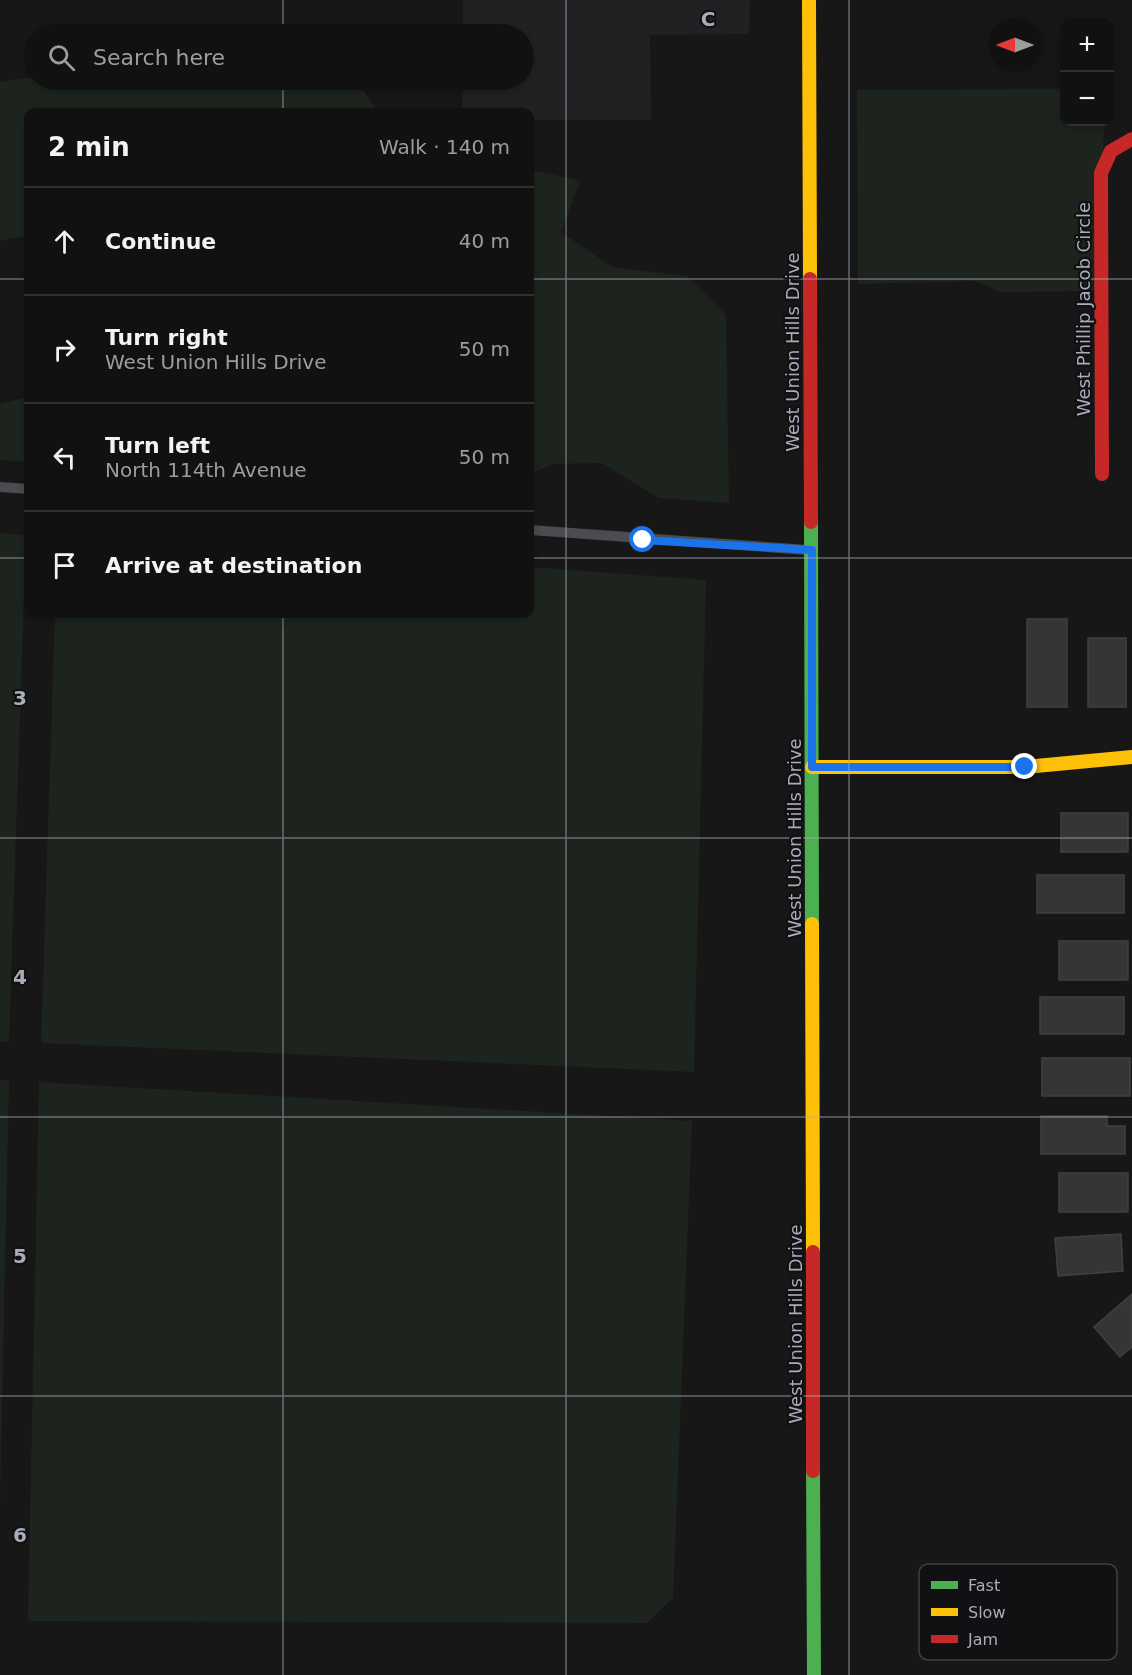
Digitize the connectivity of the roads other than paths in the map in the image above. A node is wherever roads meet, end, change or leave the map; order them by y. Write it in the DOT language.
graph roads {
  1 [pos="809,0"];
  2 [pos="1132,139"];
  3 [pos="1102,474"];
  4 [pos="0,487"];
  5 [pos="24,489"];
  6 [pos="534,530"];
  7 [pos="812,550"];
  8 [pos="1132,757"];
  9 [pos="812,767"];
  10 [pos="814,1675"];
  1 -- 7 [label="main road, West Union Hills Drive"];
  2 -- 3 [label="main road, West Phillip Jacob Circle"];
  4 -- 5 [label="lane"];
  6 -- 7 [label="lane"];
  7 -- 9 [label="main road, West Union Hills Drive"];
  8 -- 9 [label="main road"];
  9 -- 10 [label="main road, West Union Hills Drive"];
}
